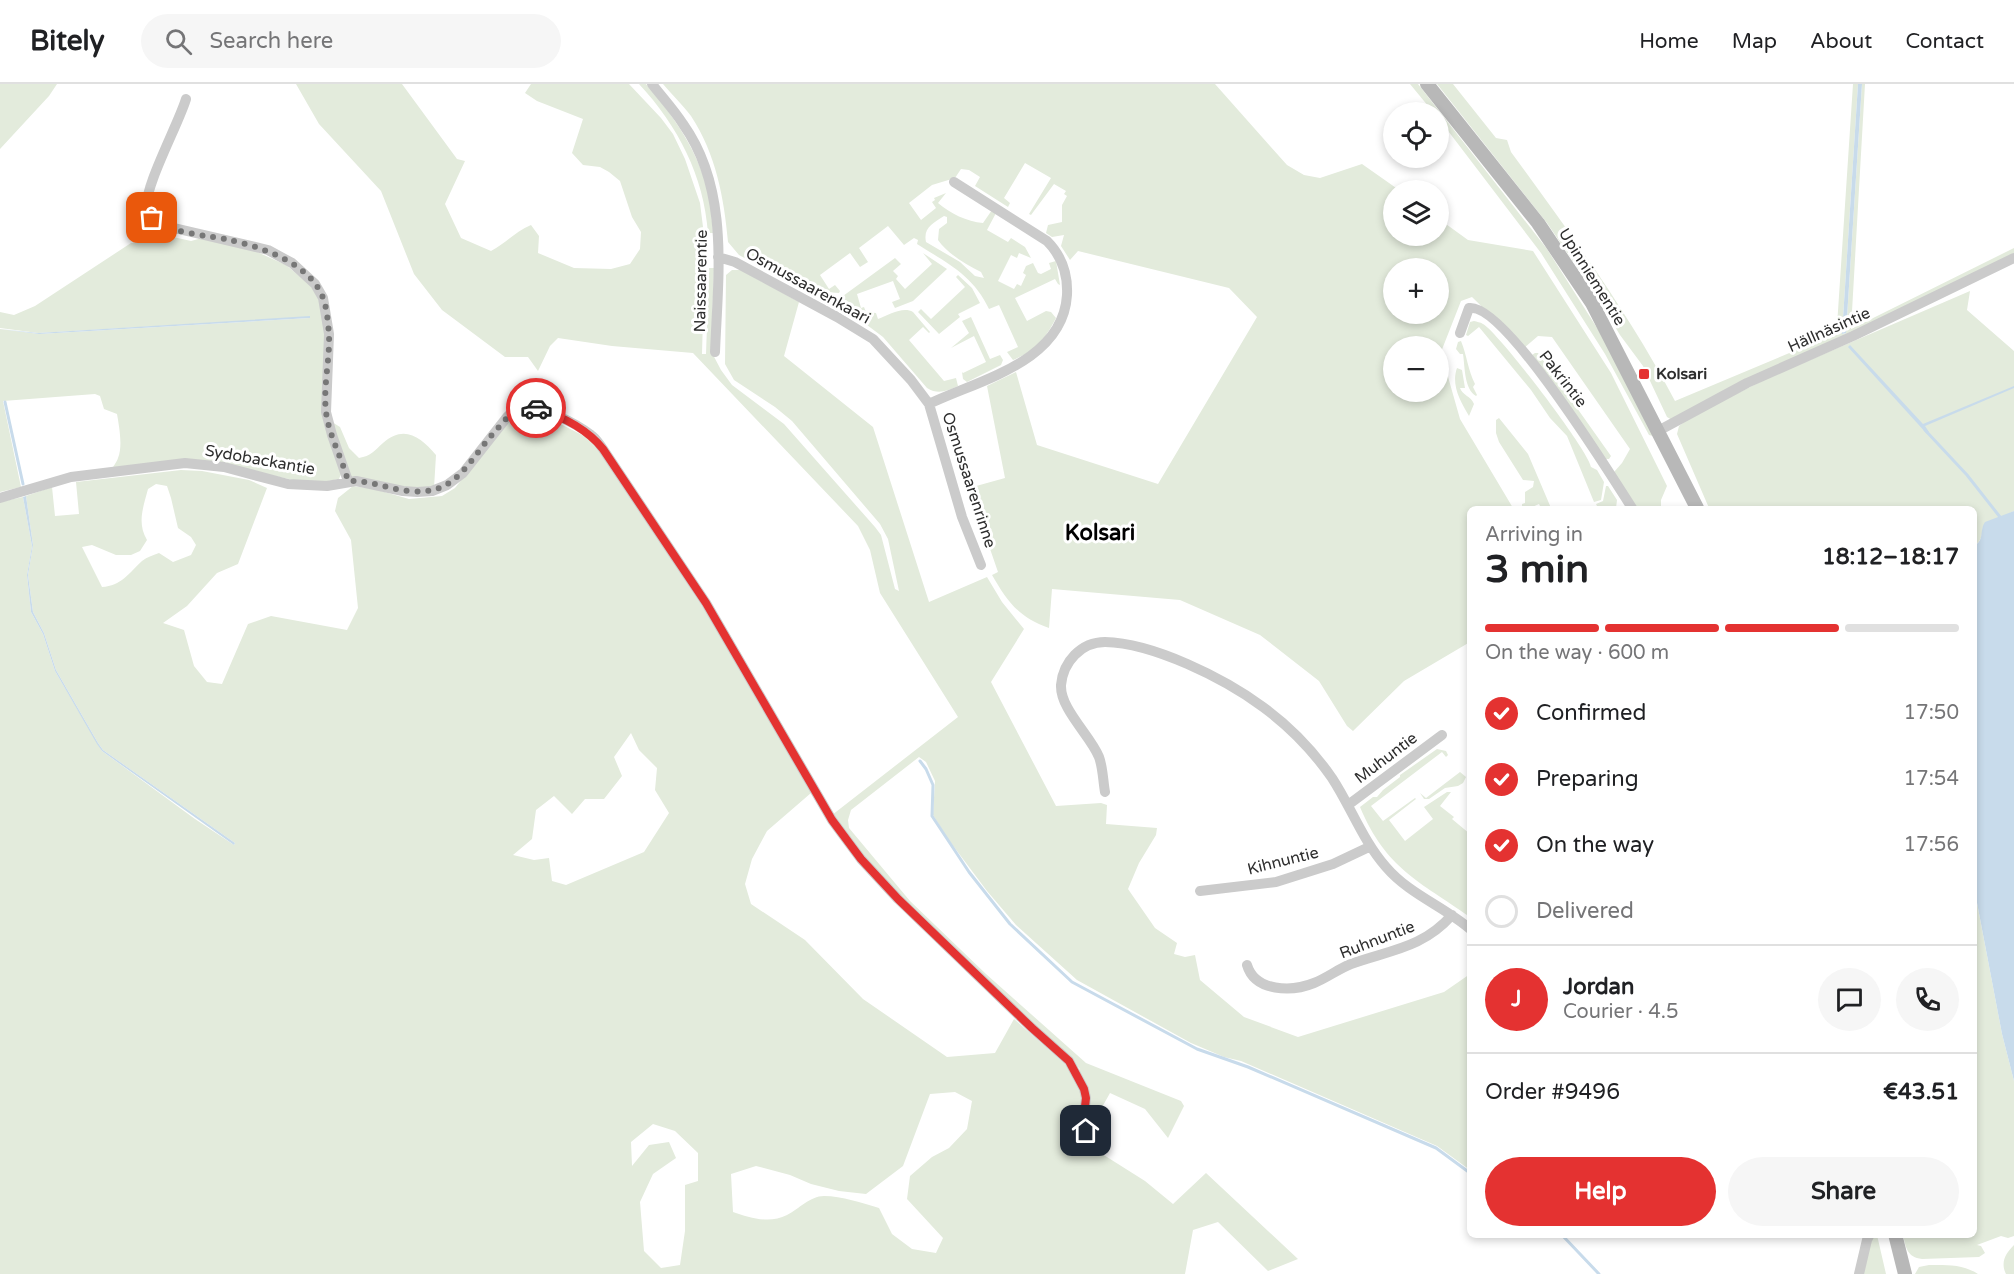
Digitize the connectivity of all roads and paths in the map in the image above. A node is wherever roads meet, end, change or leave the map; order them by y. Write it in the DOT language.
graph roads {
  1 [pos="652,84"];
  2 [pos="1428,84"];
  3 [pos="186,99"];
  4 [pos="954,182"];
  5 [pos="718,256"];
  6 [pos="2014,258"];
  7 [pos="1460,333"];
  8 [pos="715,352"];
  9 [pos="929,404"];
  10 [pos="1658,431"];
  11 [pos="348,481"];
  12 [pos="0,498"];
  13 [pos="1631,506"];
  14 [pos="1696,506"];
  15 [pos="981,565"];
  16 [pos="1442,735"];
  17 [pos="1105,792"];
  18 [pos="1348,804"];
  19 [pos="1369,846"];
  20 [pos="1200,891"];
  21 [pos="1452,915"];
  22 [pos="1467,927"];
  23 [pos="1247,965"];
  24 [pos="1103,1146"];
  25 [pos="1868,1238"];
  26 [pos="1896,1238"];
  27 [pos="1859,1274"];
  28 [pos="1905,1274"];
  1 -- 5 [label="street, Naissaarentie"];
  2 -- 10 [label="main road, Upinniementie"];
  3 -- 11 [label="street"];
  4 -- 9 [label="street"];
  5 -- 8 [label="street, Naissaarentie"];
  5 -- 9 [label="street, Osmussaarenkaari"];
  6 -- 10 [label="street, Hällnäsintie"];
  7 -- 13 [label="street, Pakrintie"];
  9 -- 15 [label="street, Osmussaarenrinne"];
  10 -- 14 [label="main road, Upinniementie"];
  11 -- 12 [label="street, Sydobackantie"];
  11 -- 24 [label="street, Sydobackantie"];
  16 -- 18 [label="street, Muhuntie"];
  17 -- 18 [label="street"];
  18 -- 19 [label="street"];
  19 -- 20 [label="street, Kihnuntie"];
  19 -- 21 [label="street"];
  21 -- 22 [label="street"];
  21 -- 23 [label="street, Ruhnuntie"];
  25 -- 27 [label="street"];
  26 -- 28 [label="main road"];
}
